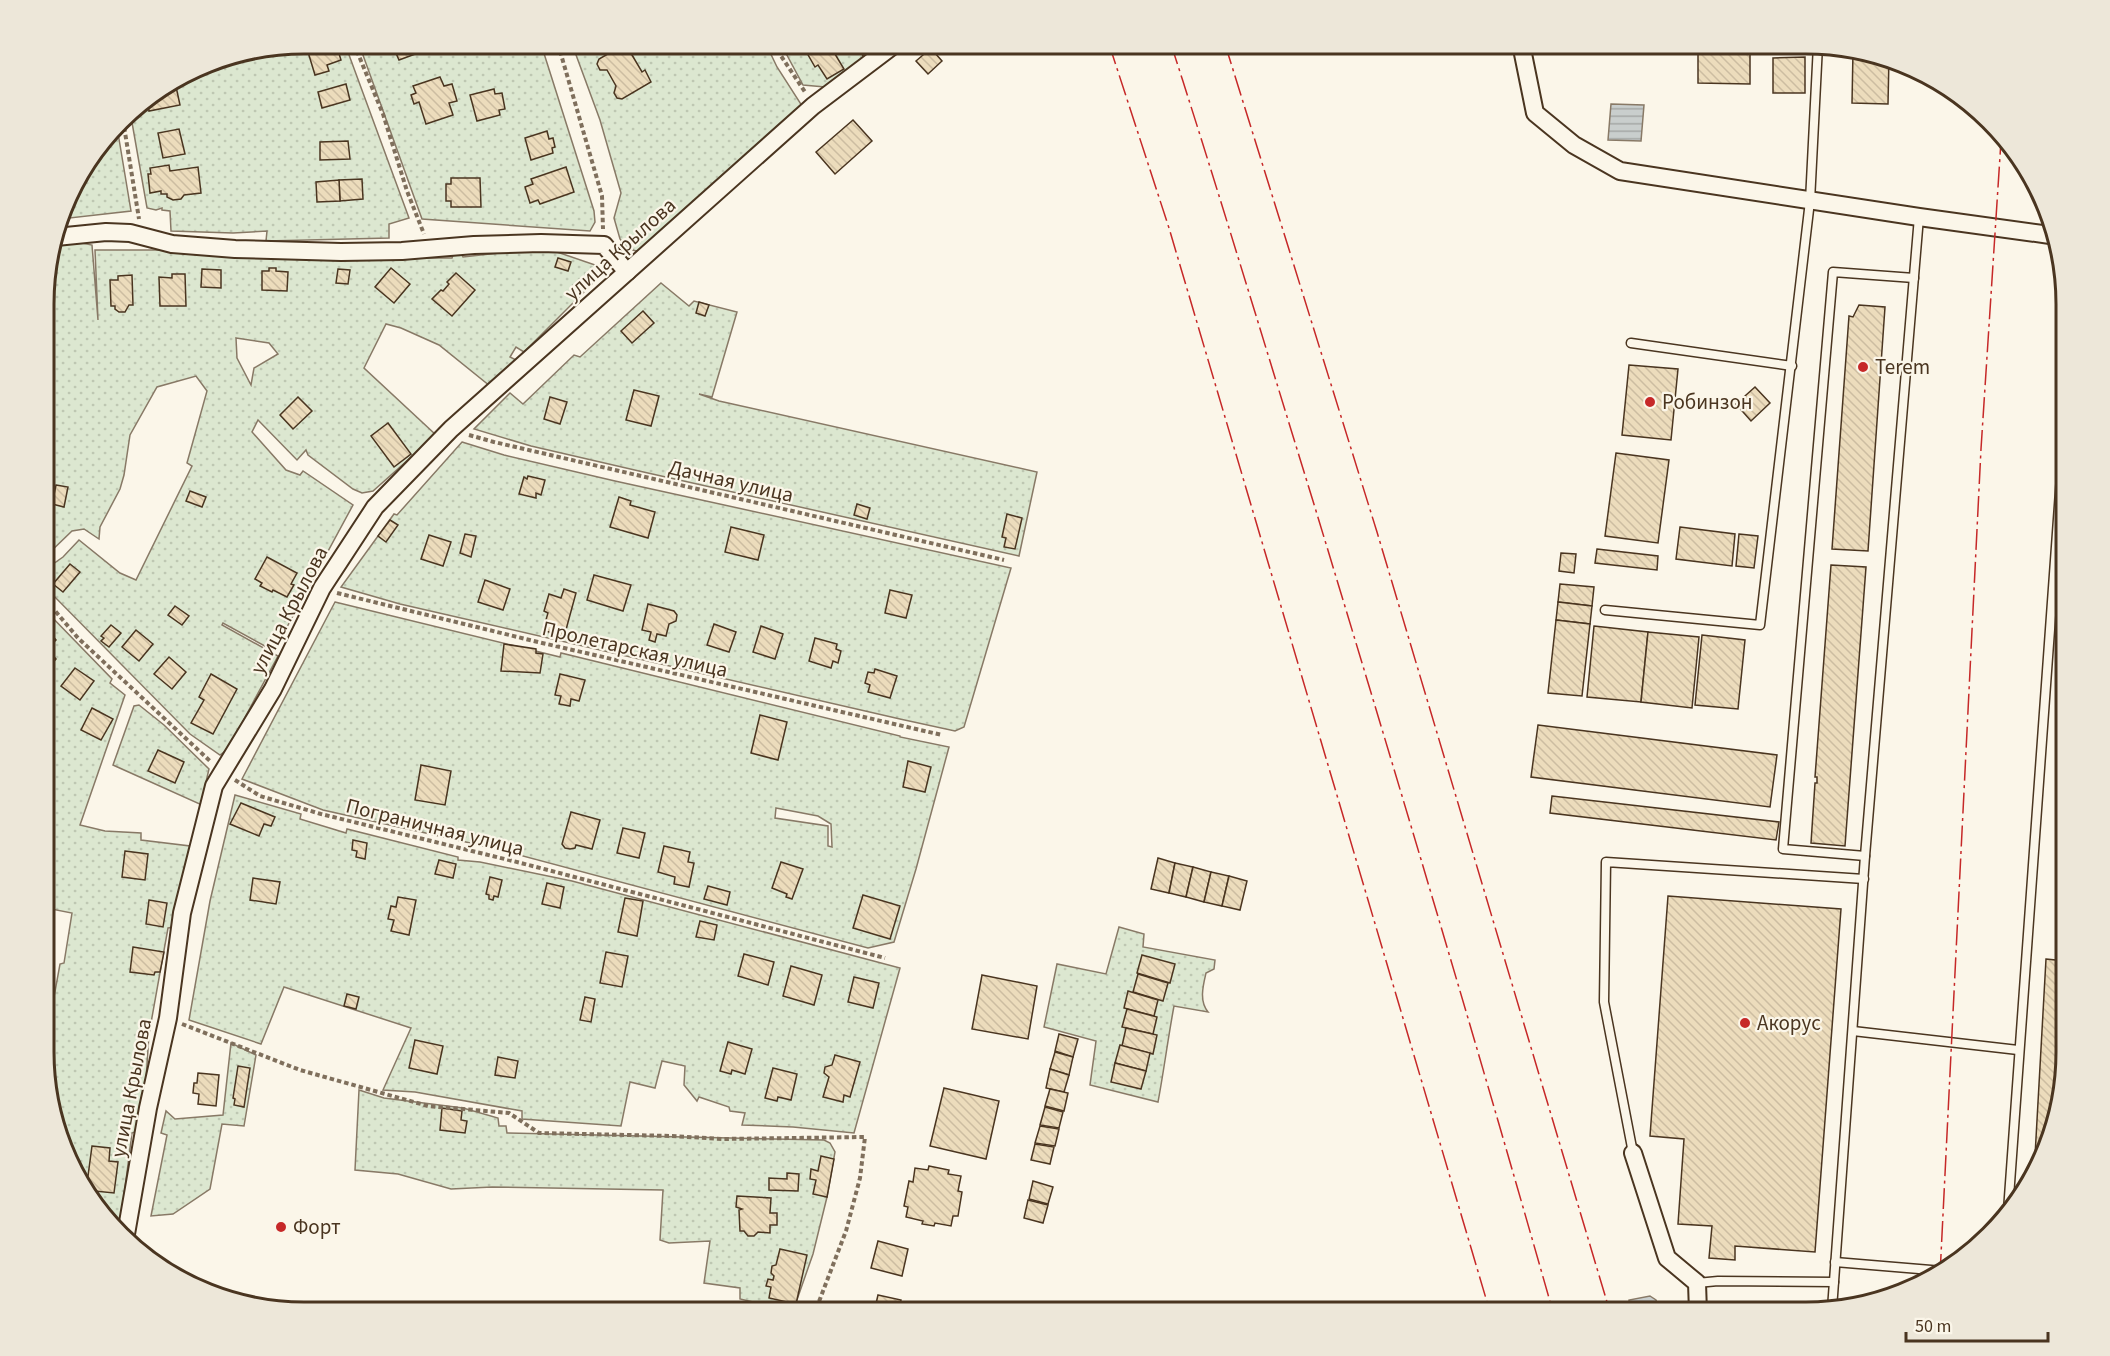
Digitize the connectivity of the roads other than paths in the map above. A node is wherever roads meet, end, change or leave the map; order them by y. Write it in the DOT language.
graph roads {
  1 [pos="882,54"];
  2 [pos="1523,54"];
  3 [pos="1818,55"];
  4 [pos="1810,201"];
  5 [pos="1919,217"];
  6 [pos="2046,234"];
  7 [pos="64,236"];
  8 [pos="627,272"];
  9 [pos="1914,278"];
  10 [pos="1630,344"];
  11 [pos="1792,366"];
  12 [pos="2056,542"];
  13 [pos="1605,610"];
  14 [pos="1865,856"];
  15 [pos="1864,879"];
  16 [pos="1853,1031"];
  17 [pos="2018,1050"];
  18 [pos="1633,1153"];
  19 [pos="2009,1198"];
  20 [pos="127,1229"];
  21 [pos="1835,1262"];
  22 [pos="1929,1270"];
  23 [pos="1834,1282"];
  24 [pos="1697,1283"];
  25 [pos="1833,1300"];
  26 [pos="1698,1302"];
  1 -- 8 [label="street, улица Крылова"];
  2 -- 4 [label="street"];
  3 -- 4 [label="lane"];
  4 -- 5 [label="street"];
  4 -- 11 [label="lane"];
  5 -- 6 [label="street"];
  5 -- 9 [label="lane"];
  7 -- 8 [label="street"];
  8 -- 20 [label="street, улица Крылова"];
  9 -- 14 [label="lane"];
  9 -- 14 [label="lane"];
  10 -- 11 [label="lane"];
  11 -- 13 [label="lane"];
  12 -- 17 [label="lane"];
  14 -- 15 [label="lane"];
  15 -- 16 [label="lane"];
  15 -- 18 [label="lane"];
  16 -- 17 [label="lane"];
  16 -- 21 [label="lane"];
  17 -- 19 [label="lane"];
  18 -- 24 [label="street"];
  21 -- 22 [label="lane"];
  21 -- 23 [label="lane"];
  23 -- 24 [label="lane"];
  23 -- 25 [label="lane"];
  24 -- 26 [label="street"];
}
